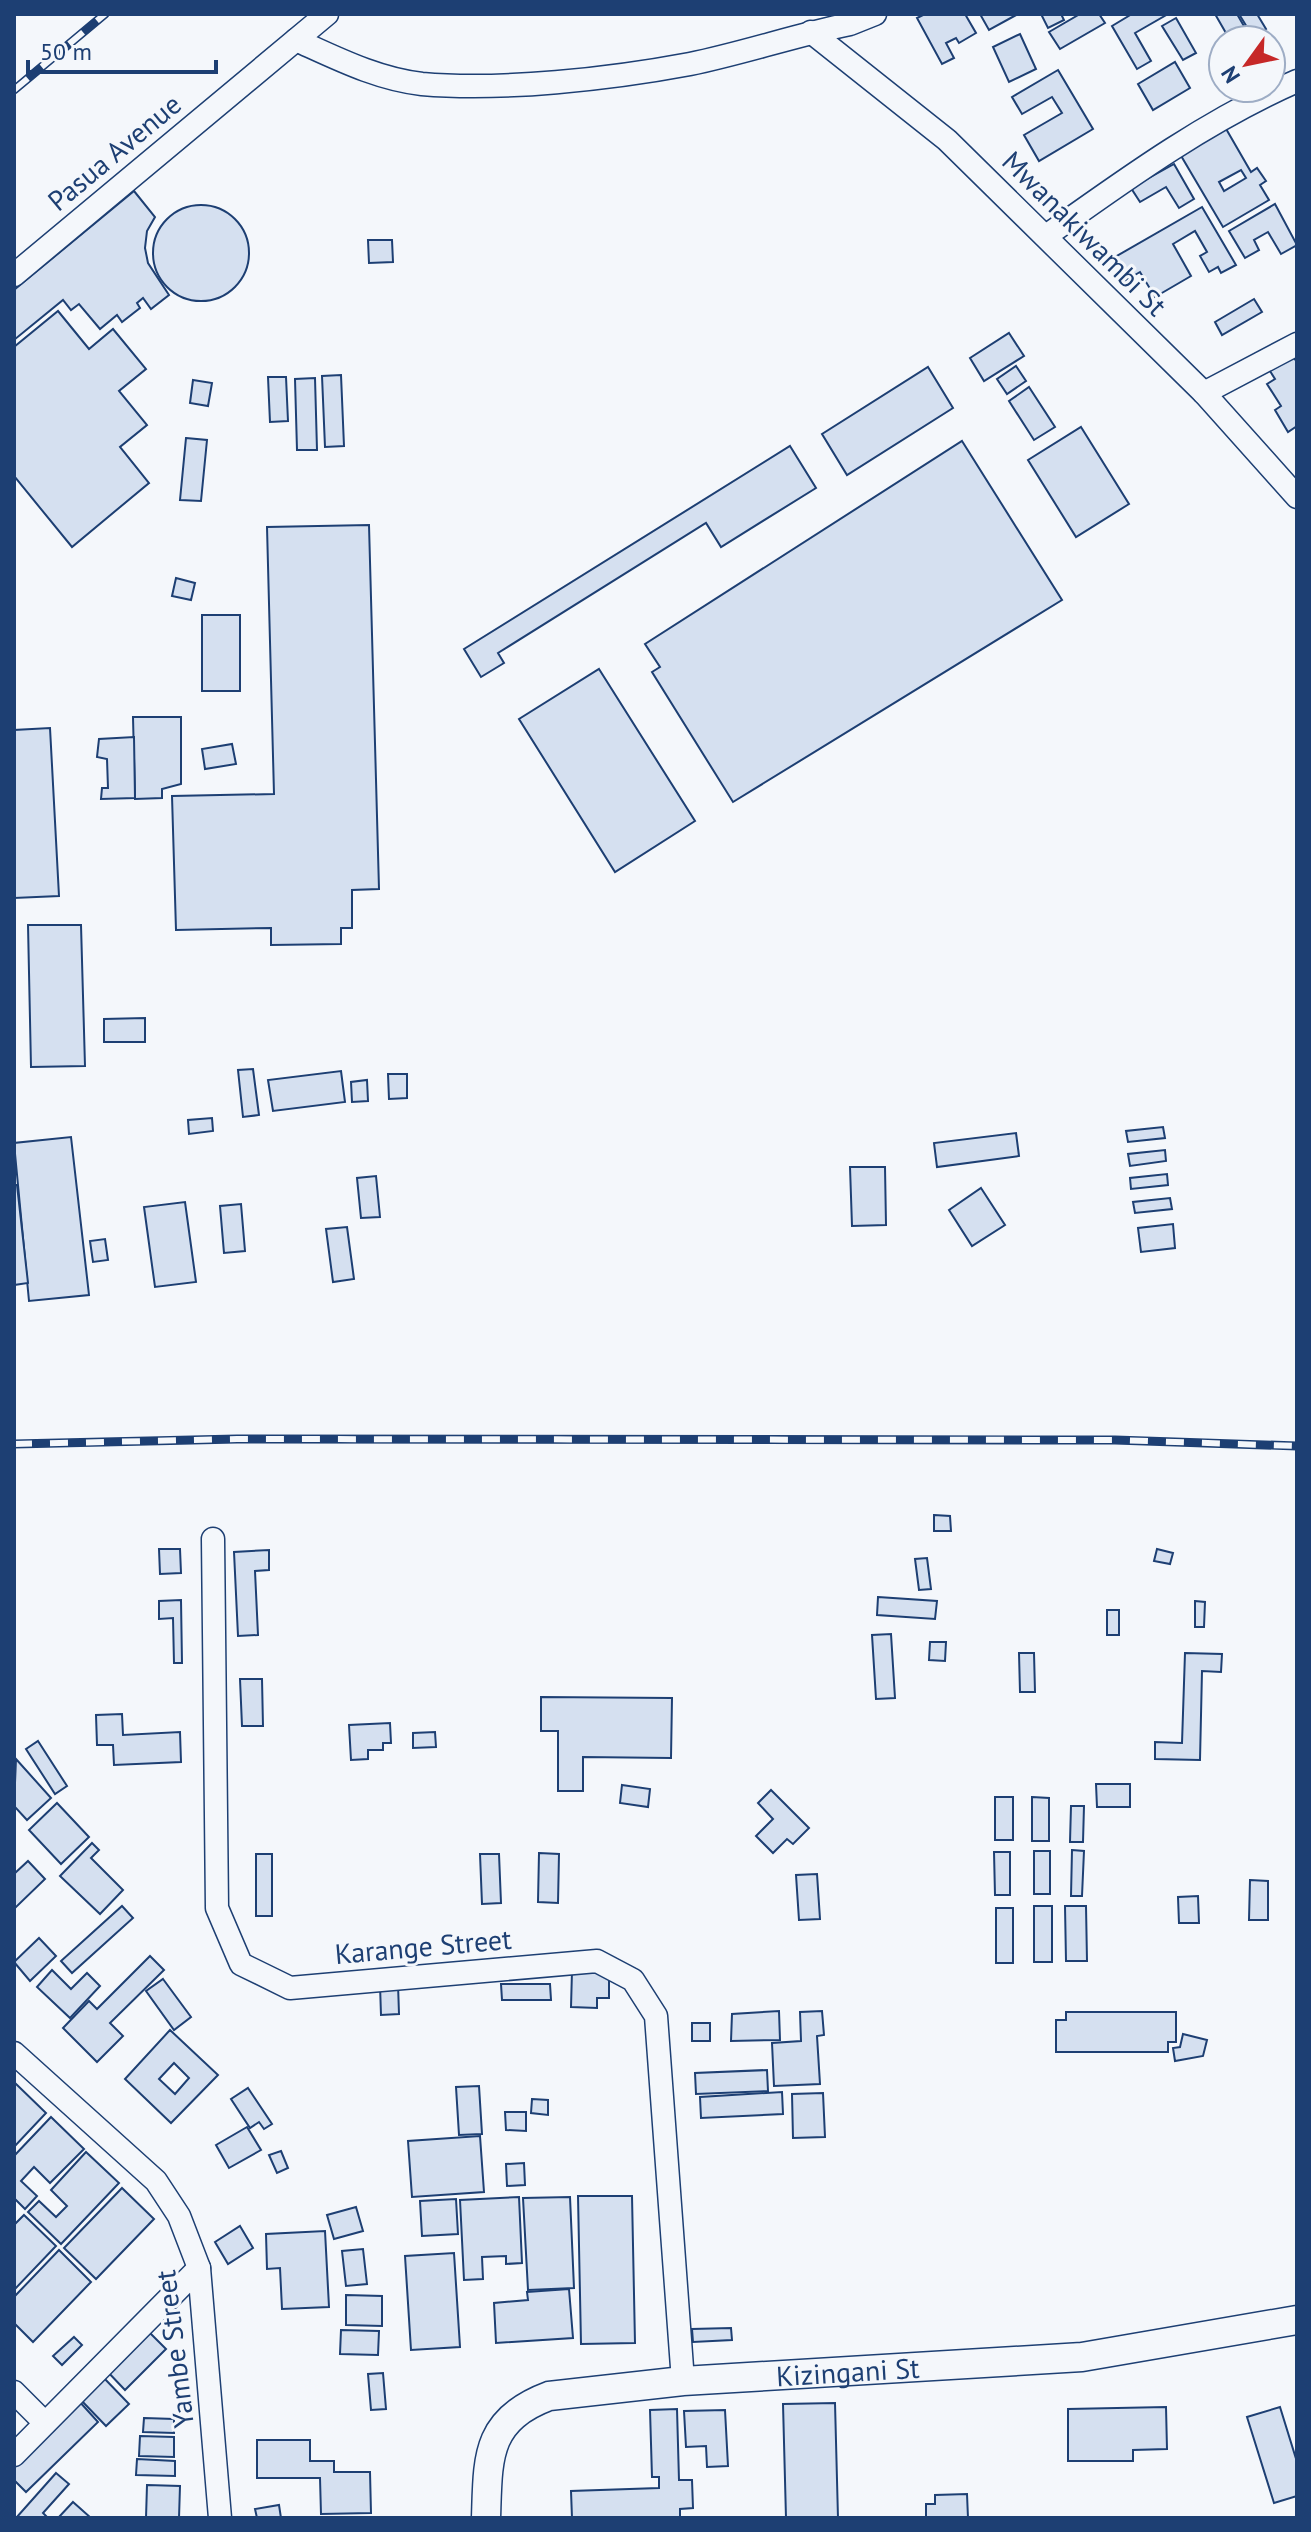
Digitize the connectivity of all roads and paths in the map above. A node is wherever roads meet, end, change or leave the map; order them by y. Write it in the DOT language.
graph roads {
  1 [pos="327,14"];
  2 [pos="875,14"];
  3 [pos="811,32"];
  4 [pos="296,40"];
  5 [pos="1297,81"];
  6 [pos="1046,236"];
  7 [pos="14,275"];
  8 [pos="1297,344"];
  9 [pos="1204,393"];
  10 [pos="1297,497"];
  11 [pos="213,1539"];
  12 [pos="14,2053"];
  13 [pos="199,2268"];
  14 [pos="1297,2320"];
  15 [pos="683,2381"];
  16 [pos="14,2392"];
  17 [pos="45,2423"];
  18 [pos="14,2455"];
  19 [pos="220,2518"];
  20 [pos="486,2518"];
  1 -- 4 [label="street, Pasua Avenue"];
  2 -- 3 [label="street"];
  3 -- 4 [label="street"];
  3 -- 6 [label="street, Mwanakiwambi St"];
  4 -- 7 [label="street, Pasua Avenue"];
  5 -- 6 [label="street"];
  6 -- 9 [label="street, Mwanakiwambi St"];
  8 -- 9 [label="street"];
  9 -- 10 [label="street, Mwanakiwambi St"];
  11 -- 15 [label="street, Karange Street"];
  12 -- 13 [label="street, Yambe Street"];
  13 -- 17 [label="street"];
  13 -- 19 [label="street, Yambe Street"];
  14 -- 15 [label="street, Kizingani St"];
  15 -- 20 [label="street, Kizingani St"];
  16 -- 17 [label="street"];
  17 -- 18 [label="street"];
}
